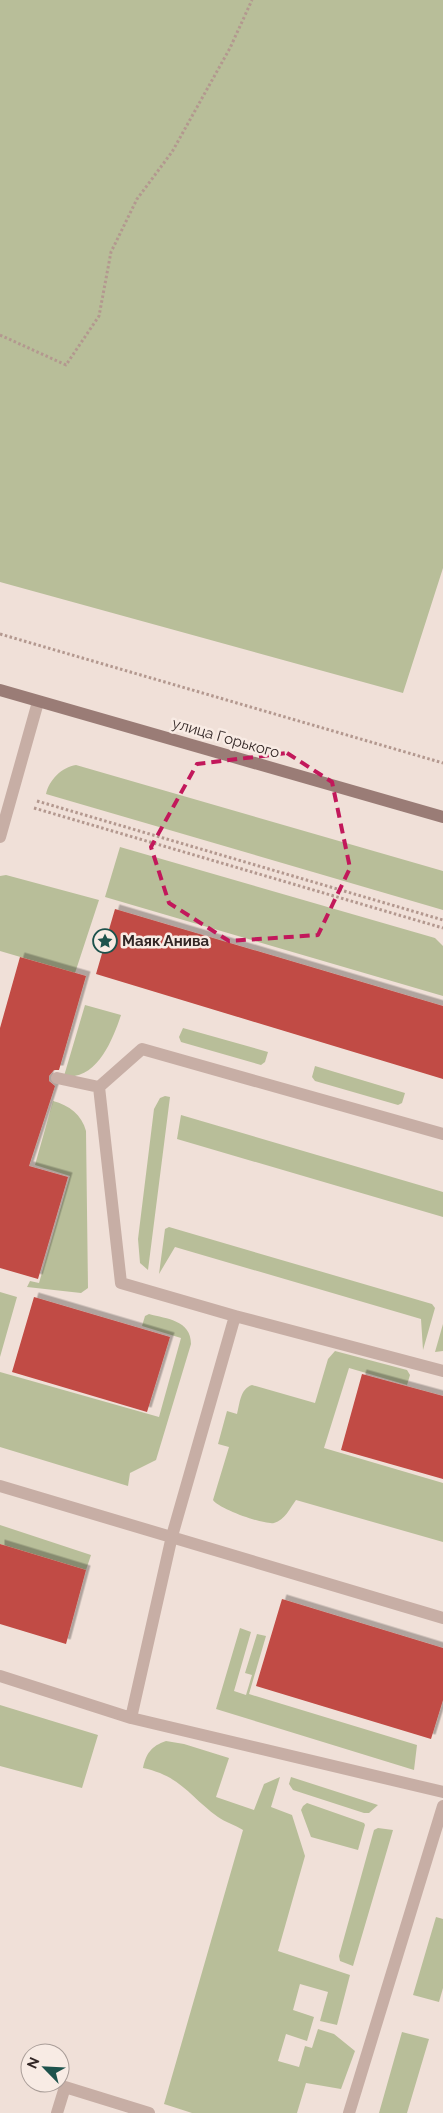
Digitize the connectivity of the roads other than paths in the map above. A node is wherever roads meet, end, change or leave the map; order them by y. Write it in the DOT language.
graph roads {
  1 [pos="0,690"];
  2 [pos="38,702"];
  3 [pos="443,817"];
  4 [pos="0,837"];
  5 [pos="57,1078"];
  6 [pos="99,1087"];
  7 [pos="443,1134"];
  8 [pos="235,1316"];
  9 [pos="443,1371"];
  10 [pos="0,1486"];
  11 [pos="172,1536"];
  12 [pos="443,1618"];
  13 [pos="0,1676"];
  14 [pos="131,1718"];
  15 [pos="443,1792"];
  16 [pos="443,1806"];
  17 [pos="57,2113"];
  18 [pos="148,2113"];
  19 [pos="349,2113"];
  1 -- 2 [label="main road, улица Горького"];
  2 -- 3 [label="main road, улица Горького"];
  2 -- 4 [label="lane"];
  5 -- 6 [label="lane"];
  6 -- 7 [label="lane"];
  6 -- 8 [label="lane"];
  8 -- 9 [label="lane"];
  8 -- 11 [label="lane"];
  10 -- 11 [label="lane"];
  11 -- 12 [label="lane"];
  11 -- 14 [label="lane"];
  13 -- 14 [label="lane"];
  14 -- 15 [label="lane"];
  16 -- 19 [label="lane"];
  17 -- 18 [label="lane"];
}
